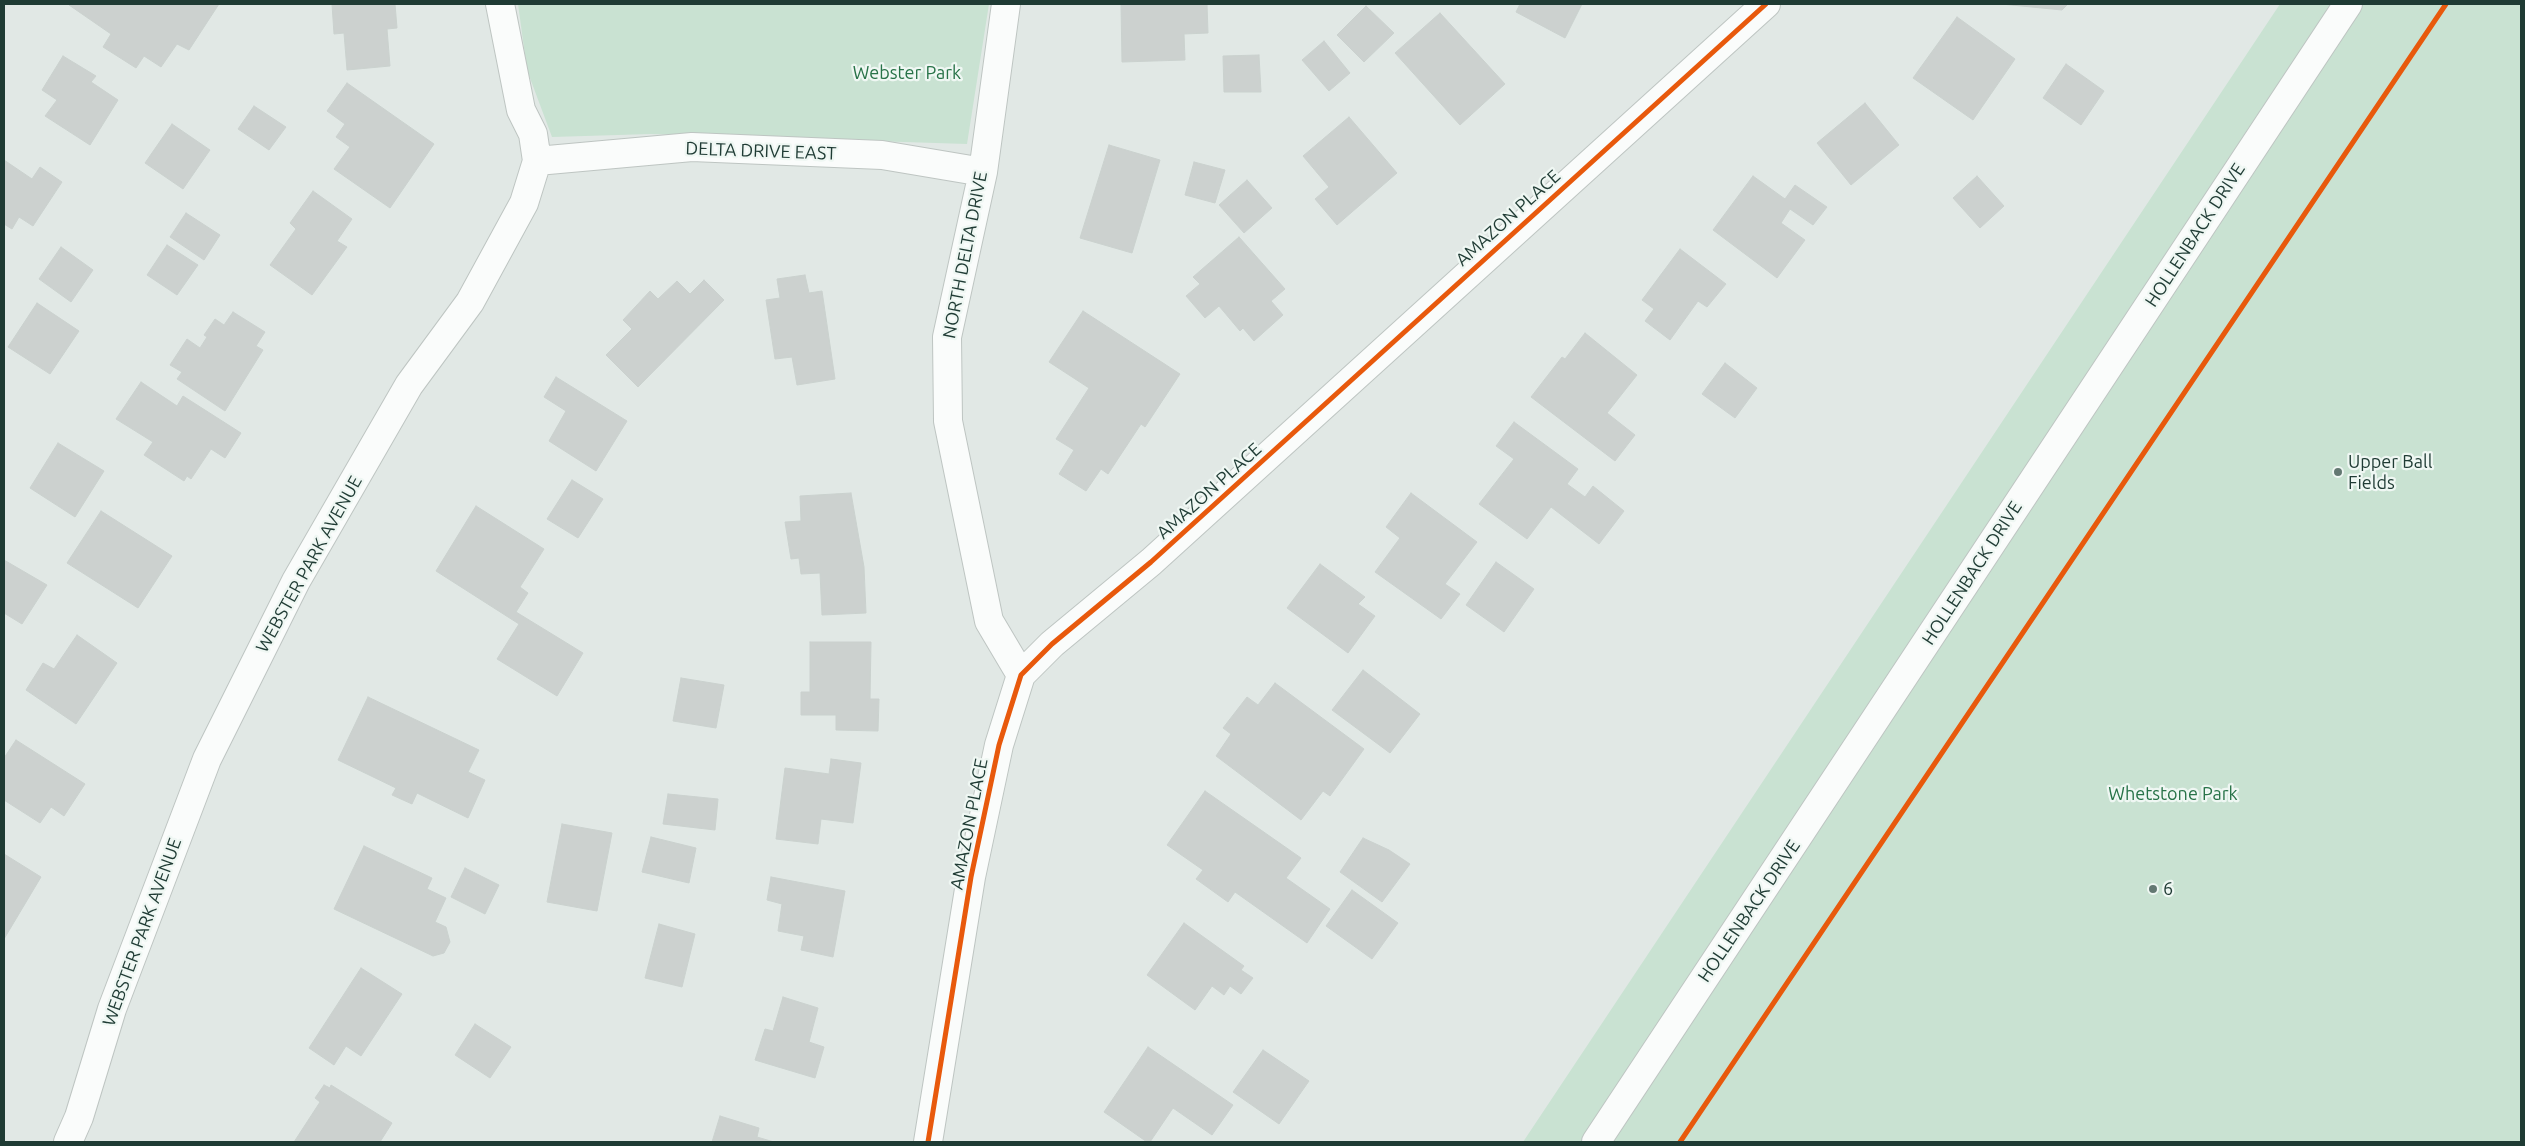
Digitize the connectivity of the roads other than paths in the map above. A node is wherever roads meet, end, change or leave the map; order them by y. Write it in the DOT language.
graph roads {
  1 [pos="500,4"];
  2 [pos="1006,4"];
  3 [pos="1766,4"];
  4 [pos="2348,4"];
  5 [pos="538,161"];
  6 [pos="983,172"];
  7 [pos="1021,675"];
  8 [pos="68,1142"];
  9 [pos="928,1142"];
  10 [pos="1596,1142"];
  1 -- 5 [label="street, WEBSTER PARK AVENUE"];
  2 -- 6 [label="street, NORTH DELTA DRIVE"];
  3 -- 7 [label="street, AMAZON PLACE"];
  4 -- 10 [label="street, HOLLENBACK DRIVE"];
  5 -- 6 [label="street, DELTA DRIVE EAST"];
  5 -- 8 [label="street, WEBSTER PARK AVENUE"];
  6 -- 7 [label="street, NORTH DELTA DRIVE"];
  7 -- 9 [label="street, AMAZON PLACE"];
}
